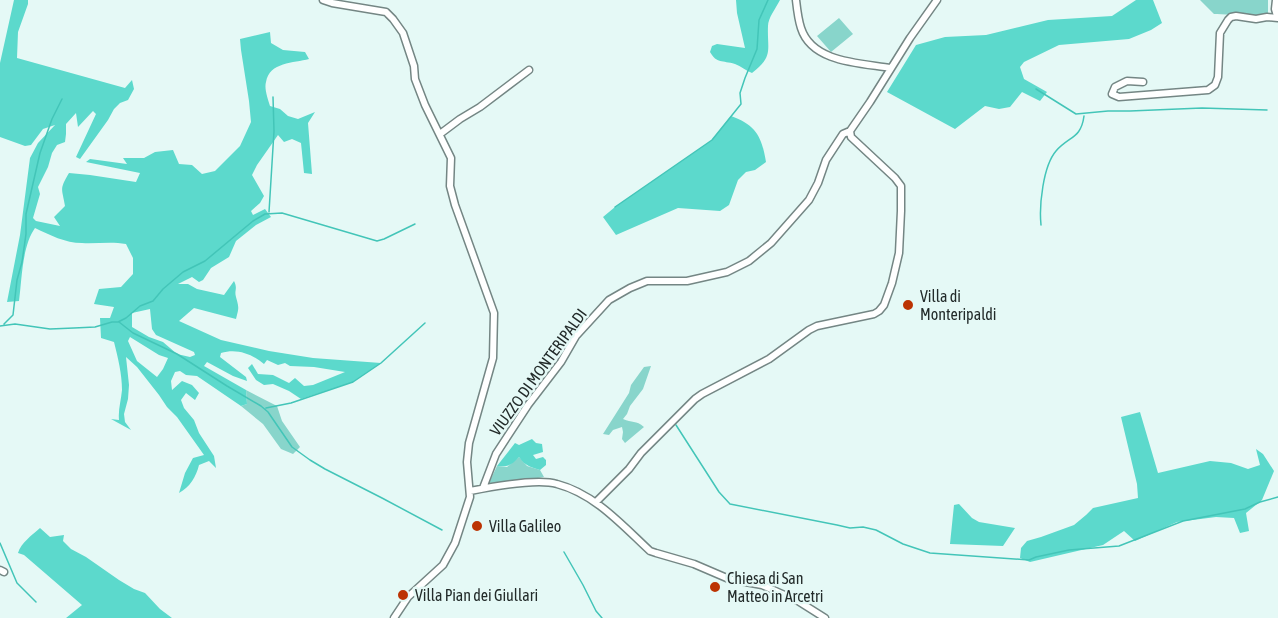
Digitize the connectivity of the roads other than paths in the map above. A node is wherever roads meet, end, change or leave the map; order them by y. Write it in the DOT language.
graph roads {
  1 [pos="323,0"];
  2 [pos="796,0"];
  3 [pos="937,0"];
  4 [pos="1277,11"];
  5 [pos="891,68"];
  6 [pos="529,70"];
  7 [pos="1143,82"];
  8 [pos="850,131"];
  9 [pos="440,134"];
  10 [pos="483,488"];
  11 [pos="470,491"];
  12 [pos="596,502"];
  13 [pos="394,618"];
  14 [pos="825,618"];
  1 -- 9 [label="street"];
  2 -- 5 [label="street"];
  3 -- 5 [label="street, VIUZZO DI MONTERIPALDI"];
  4 -- 7 [label="street"];
  5 -- 8 [label="street, VIUZZO DI MONTERIPALDI"];
  6 -- 9 [label="street"];
  8 -- 10 [label="street, VIUZZO DI MONTERIPALDI"];
  8 -- 12 [label="street"];
  9 -- 11 [label="street"];
  10 -- 11 [label="street"];
  10 -- 12 [label="street"];
  11 -- 13 [label="street"];
  12 -- 14 [label="street"];
}
